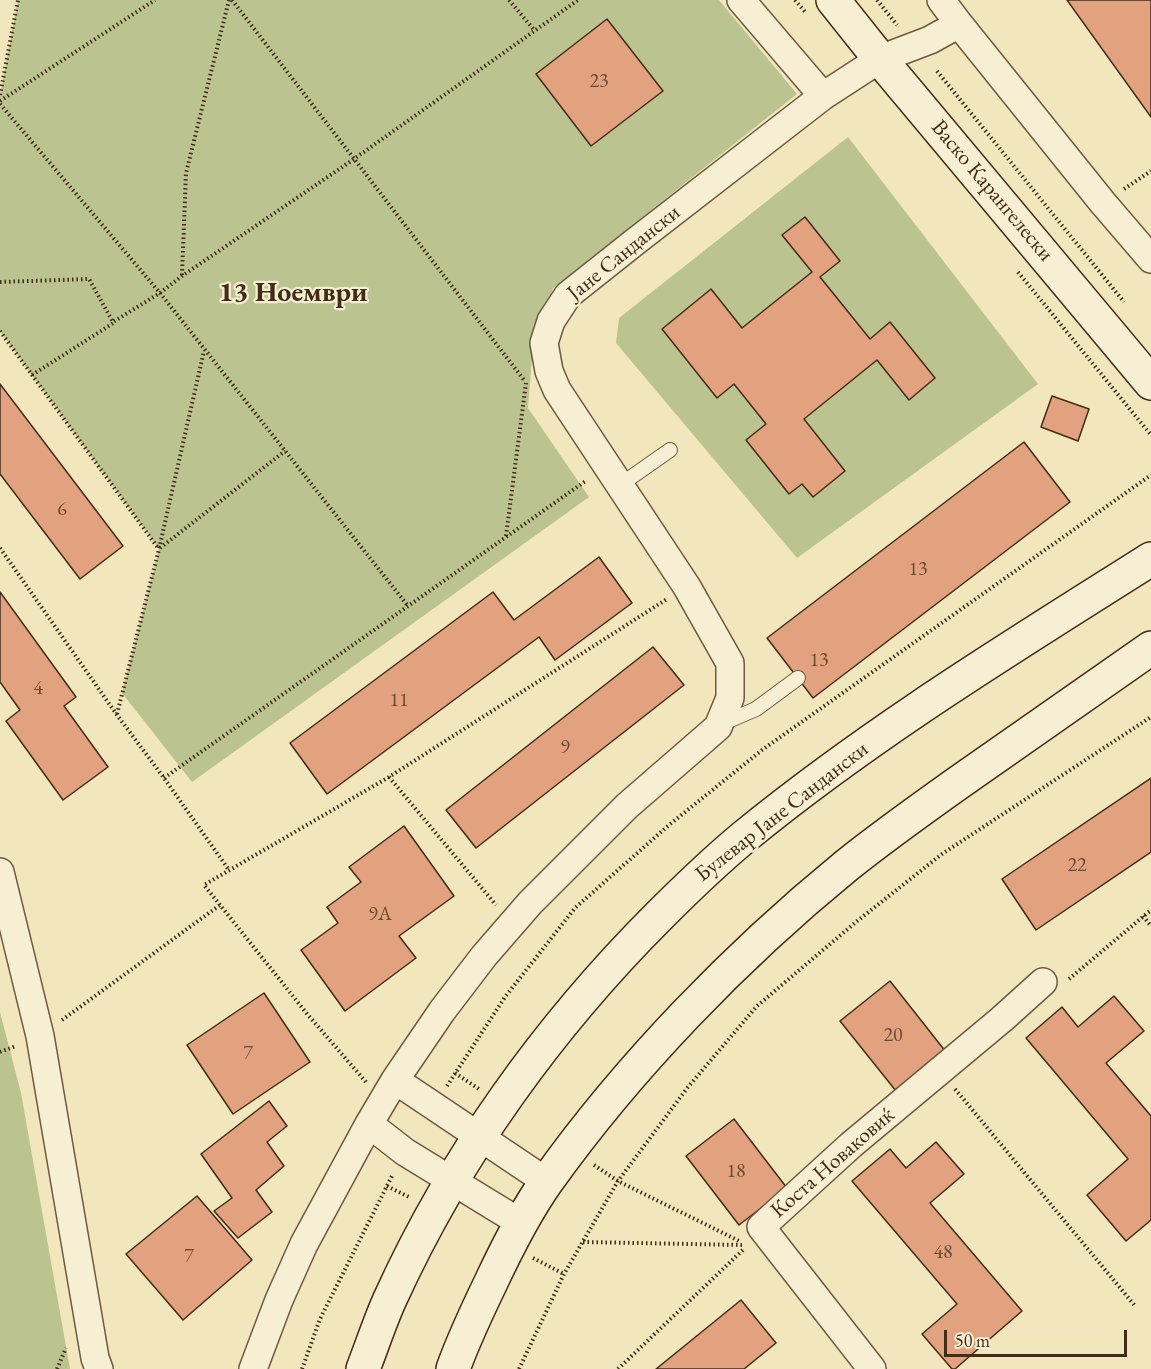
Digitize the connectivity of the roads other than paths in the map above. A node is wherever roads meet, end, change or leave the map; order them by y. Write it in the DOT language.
graph roads {
  1 [pos="741,0"];
  2 [pos="833,0"];
  3 [pos="941,0"];
  4 [pos="959,24"];
  5 [pos="880,59"];
  6 [pos="823,96"];
  7 [pos="1151,259"];
  8 [pos="1151,383"];
  9 [pos="670,450"];
  10 [pos="614,476"];
  11 [pos="1151,559"];
  12 [pos="1151,648"];
  13 [pos="798,678"];
  14 [pos="719,725"];
  15 [pos="0,872"];
  16 [pos="1043,982"];
  17 [pos="389,1091"];
  18 [pos="369,1124"];
  19 [pos="479,1138"];
  20 [pos="452,1182"];
  21 [pos="547,1182"];
  22 [pos="521,1223"];
  23 [pos="99,1369"];
  24 [pos="253,1369"];
  25 [pos="363,1369"];
  26 [pos="453,1369"];
  27 [pos="873,1369"];
  1 -- 6 [label="street"];
  2 -- 5 [label="street, Васко Карангелески"];
  3 -- 4 [label="street"];
  4 -- 5 [label="street, Јане Сандански"];
  4 -- 7 [label="street"];
  5 -- 6 [label="street, Јане Сандански"];
  5 -- 8 [label="street, Васко Карангелески"];
  6 -- 10 [label="street, Јане Сандански"];
  9 -- 10 [label="lane"];
  10 -- 14 [label="street, Јане Сандански"];
  11 -- 19 [label="street, Булевар Јане Сандански"];
  12 -- 21 [label="street"];
  13 -- 14 [label="lane"];
  14 -- 17 [label="street"];
  15 -- 23 [label="street"];
  16 -- 27 [label="street, Коста Новаковиќ"];
  17 -- 18 [label="street"];
  17 -- 19 [label="street"];
  18 -- 20 [label="street"];
  18 -- 24 [label="street"];
  19 -- 20 [label="street, Булевар Јане Сандански"];
  19 -- 21 [label="street"];
  20 -- 22 [label="street"];
  20 -- 25 [label="street, Булевар Јане Сандански"];
  21 -- 22 [label="street"];
  22 -- 26 [label="street"];
}
